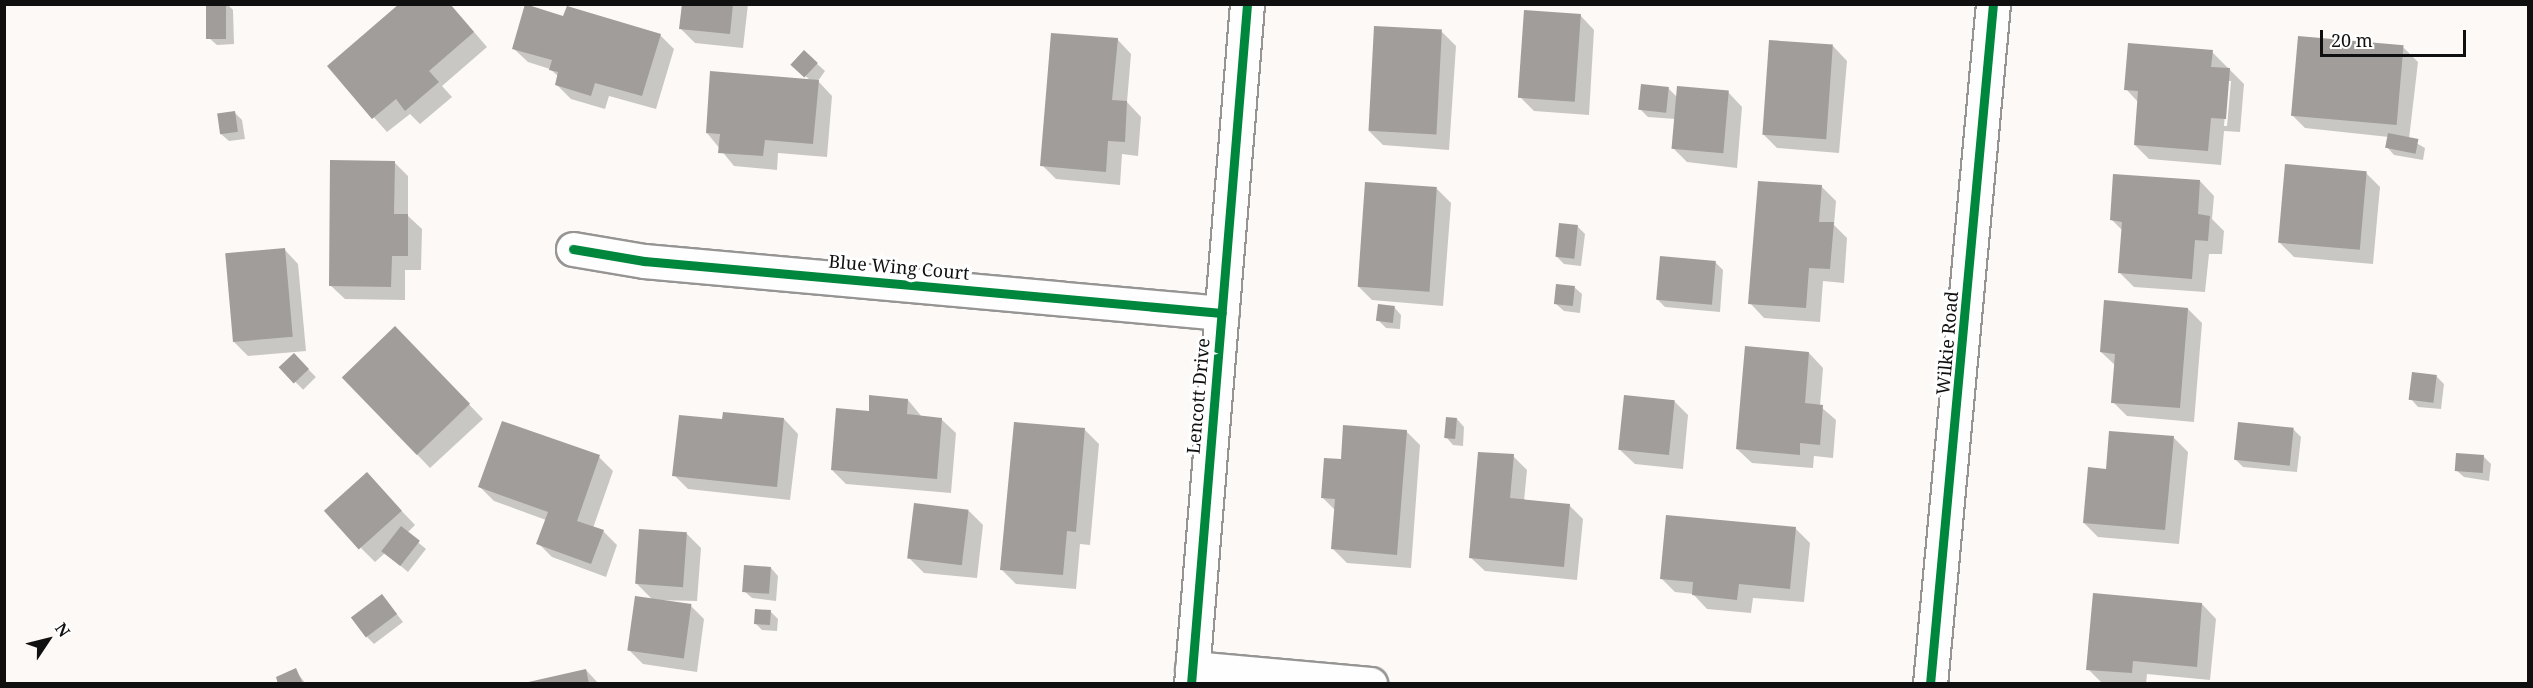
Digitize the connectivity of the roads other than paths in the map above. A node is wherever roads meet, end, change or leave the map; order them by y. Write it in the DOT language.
graph roads {
  1 [pos="1247,4"];
  2 [pos="1993,4"];
  3 [pos="573,249"];
  4 [pos="1222,313"];
  5 [pos="1191,676"];
  6 [pos="1370,684"];
  7 [pos="1930,684"];
  1 -- 4 [label="street, Lencott Drive"];
  2 -- 7 [label="street, Wilkie Road"];
  3 -- 4 [label="street, Blue Wing Court"];
  4 -- 5 [label="street, Lencott Drive"];
  5 -- 6 [label="street"];
}
